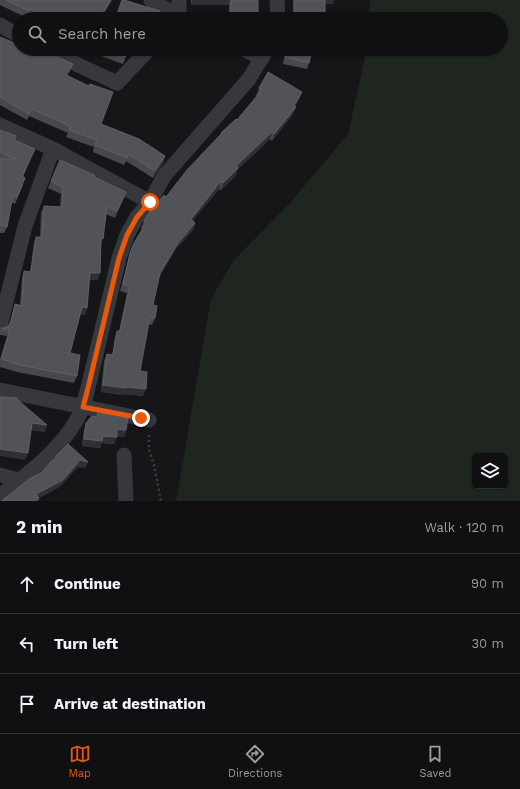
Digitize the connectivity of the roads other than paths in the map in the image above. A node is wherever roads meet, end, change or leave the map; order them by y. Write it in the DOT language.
graph roads {
  1 [pos="151,0"];
  2 [pos="179,0"];
  3 [pos="277,0"];
  4 [pos="170,12"];
  5 [pos="180,12"];
  6 [pos="278,12"];
  7 [pos="0,26"];
  8 [pos="12,32"];
  9 [pos="59,56"];
  10 [pos="142,56"];
  11 [pos="262,56"];
  12 [pos="0,124"];
  13 [pos="53,148"];
  14 [pos="150,202"];
  15 [pos="0,326"];
  16 [pos="0,390"];
  17 [pos="83,407"];
  18 [pos="149,420"];
  19 [pos="124,455"];
  20 [pos="0,475"];
  21 [pos="19,480"];
  22 [pos="0,496"];
  23 [pos="126,501"];
  1 -- 4 [label="street"];
  2 -- 5 [label="street"];
  3 -- 6 [label="street"];
  7 -- 8 [label="street"];
  9 -- 10 [label="street"];
  11 -- 14 [label="street"];
  12 -- 13 [label="street"];
  13 -- 14 [label="street"];
  13 -- 15 [label="street"];
  14 -- 17 [label="street"];
  16 -- 17 [label="street"];
  17 -- 18 [label="street"];
  17 -- 21 [label="street"];
  19 -- 23 [label="street"];
  20 -- 21 [label="street"];
  21 -- 22 [label="street"];
}
